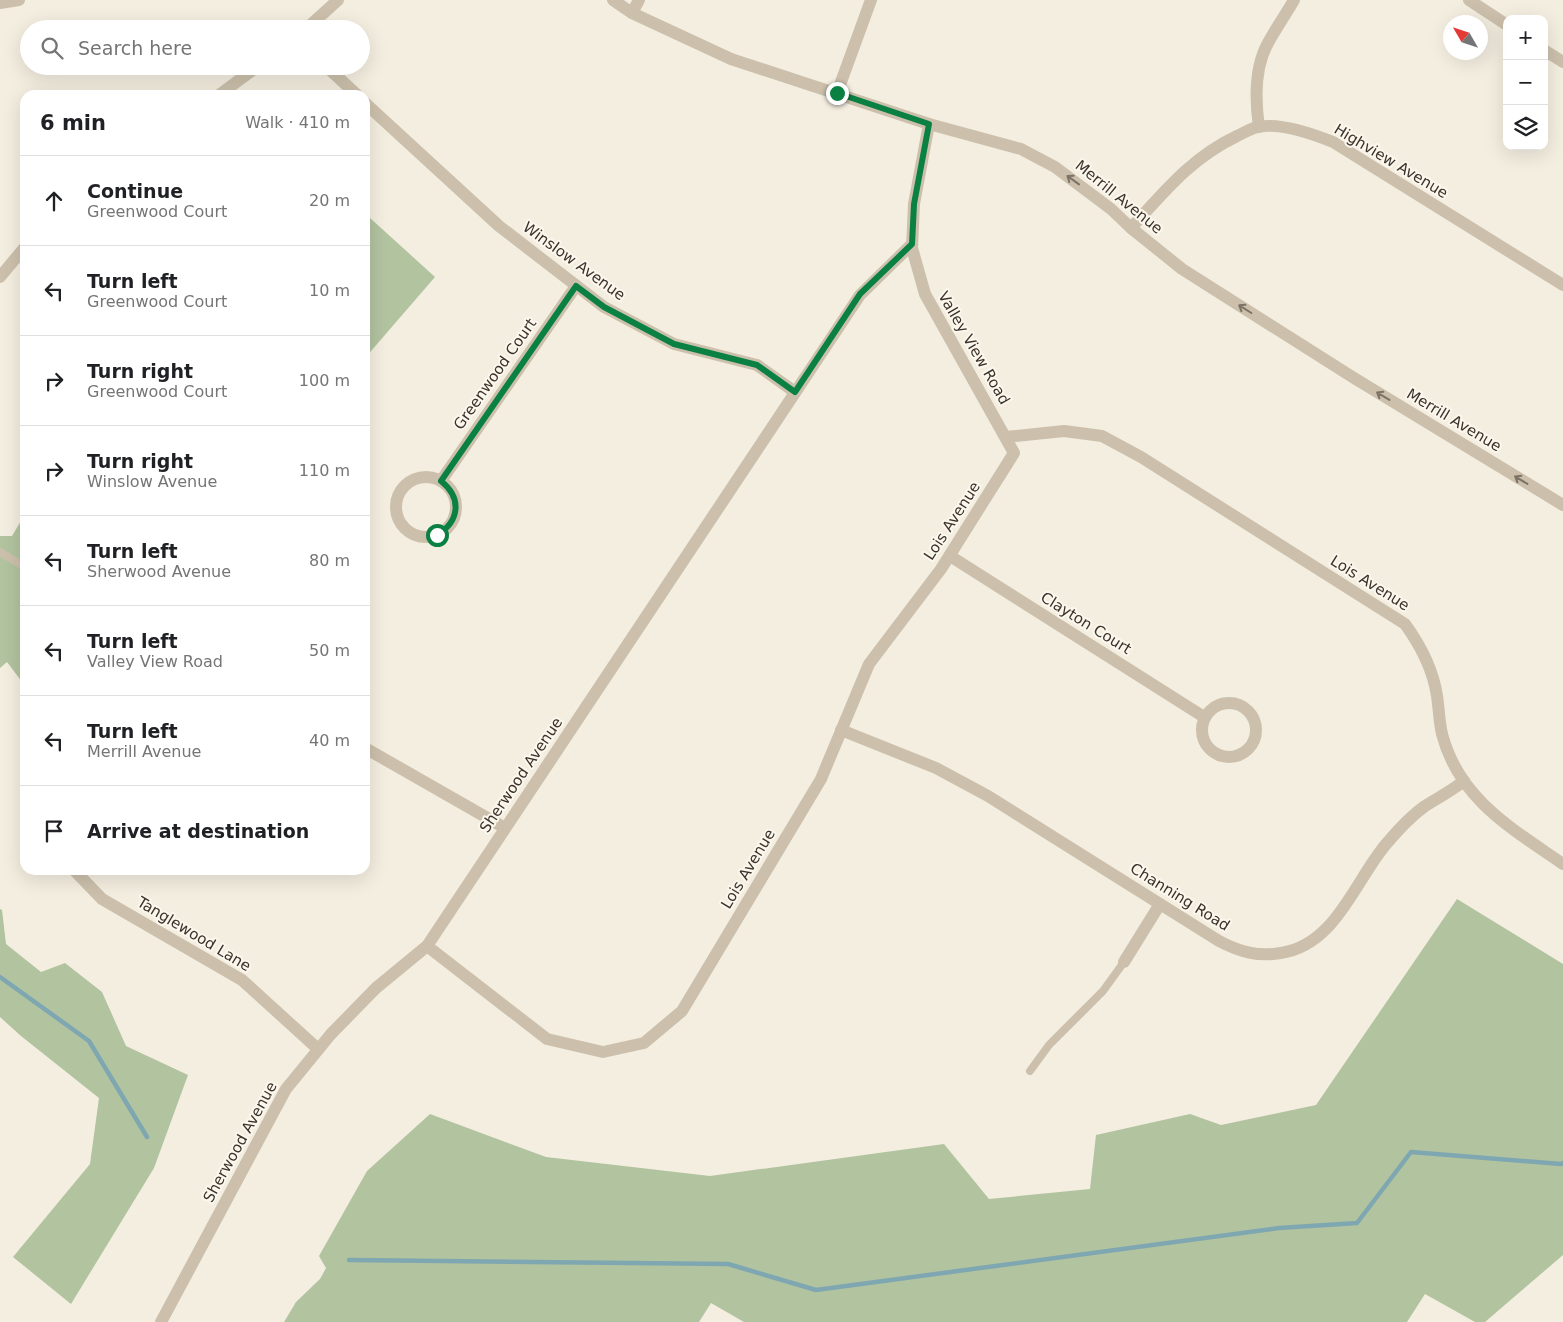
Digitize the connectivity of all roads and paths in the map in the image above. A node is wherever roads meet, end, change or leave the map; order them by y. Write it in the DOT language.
graph roads {
  1 [pos="19,0"];
  2 [pos="338,0"];
  3 [pos="613,0"];
  4 [pos="640,0"];
  5 [pos="871,0"];
  6 [pos="1294,0"];
  7 [pos="1469,0"];
  8 [pos="0,3"];
  9 [pos="632,14"];
  10 [pos="316,20"];
  11 [pos="1503,22"];
  12 [pos="1548,53"];
  13 [pos="1563,62"];
  14 [pos="246,75"];
  15 [pos="336,75"];
  16 [pos="226,90"];
  17 [pos="352,90"];
  18 [pos="837,93"];
  19 [pos="370,108"];
  20 [pos="929,124"];
  21 [pos="1259,126"];
  22 [pos="1131,228"];
  23 [pos="912,244"];
  24 [pos="20,250"];
  25 [pos="20,252"];
  26 [pos="0,264"];
  27 [pos="0,277"];
  28 [pos="1563,285"];
  29 [pos="576,286"];
  30 [pos="795,392"];
  31 [pos="1006,437"];
  32 [pos="441,481"];
  33 [pos="1563,505"];
  34 [pos="0,552"];
  35 [pos="950,556"];
  36 [pos="20,565"];
  37 [pos="1204,717"];
  38 [pos="841,730"];
  39 [pos="370,751"];
  40 [pos="1464,781"];
  41 [pos="505,828"];
  42 [pos="1563,864"];
  43 [pos="79,875"];
  44 [pos="1160,904"];
  45 [pos="427,946"];
  46 [pos="1124,962"];
  47 [pos="318,1049"];
  48 [pos="1030,1071"];
  49 [pos="161,1322"];
  1 -- 8 [label="street"];
  2 -- 10 [label="street"];
  3 -- 9 [label="street, Merrill Avenue"];
  4 -- 9 [label="street"];
  5 -- 18 [label="street"];
  6 -- 21 [label="street"];
  7 -- 11 [label="street"];
  9 -- 18 [label="street, Merrill Avenue"];
  12 -- 13 [label="street"];
  14 -- 16 [label="street"];
  15 -- 17 [label="street"];
  18 -- 20 [label="street, Merrill Avenue"];
  19 -- 29 [label="street, Winslow Avenue"];
  22 -- 20 [label="street, Merrill Avenue, one-way"];
  20 -- 23 [label="street, Valley View Road"];
  21 -- 22 [label="street, Highview Avenue"];
  21 -- 28 [label="street, Highview Avenue"];
  33 -- 22 [label="street, Merrill Avenue, one-way"];
  23 -- 30 [label="street, Sherwood Avenue"];
  23 -- 31 [label="street, Valley View Road"];
  24 -- 26 [label="street"];
  25 -- 27 [label="street"];
  29 -- 30 [label="street, Winslow Avenue"];
  29 -- 32 [label="street, Greenwood Court"];
  30 -- 41 [label="street, Sherwood Avenue"];
  31 -- 35 [label="street, Lois Avenue"];
  31 -- 40 [label="street, Lois Avenue"];
  32 -- 32 [label="street"];
  34 -- 36 [label="lane"];
  35 -- 37 [label="street, Clayton Court"];
  35 -- 38 [label="street, Lois Avenue"];
  37 -- 37 [label="street"];
  38 -- 44 [label="street, Channing Road"];
  38 -- 45 [label="street, Lois Avenue"];
  39 -- 41 [label="street"];
  40 -- 42 [label="street, Lois Avenue"];
  40 -- 44 [label="street, Channing Road"];
  41 -- 45 [label="street, Sherwood Avenue"];
  43 -- 47 [label="street, Tanglewood Lane"];
  44 -- 46 [label="street"];
  45 -- 47 [label="street, Sherwood Avenue"];
  46 -- 48 [label="lane"];
  47 -- 49 [label="street, Sherwood Avenue"];
}
